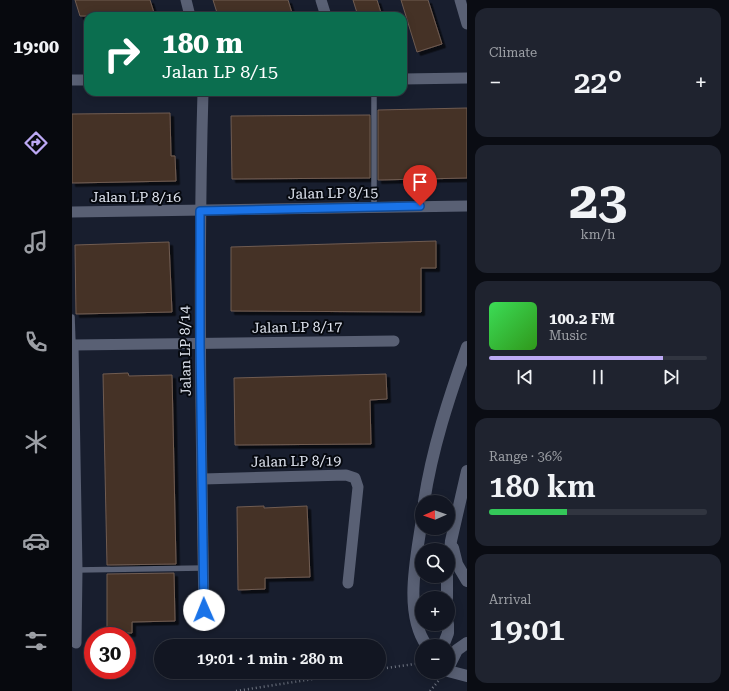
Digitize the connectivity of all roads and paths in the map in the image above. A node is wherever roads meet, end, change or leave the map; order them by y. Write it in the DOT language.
graph roads {
  1 [pos="186,0"];
  2 [pos="321,0"];
  3 [pos="460,0"];
  4 [pos="189,12"];
  5 [pos="325,12"];
  6 [pos="467,24"];
  7 [pos="467,78"];
  8 [pos="407,79"];
  9 [pos="72,80"];
  10 [pos="84,80"];
  11 [pos="203,96"];
  12 [pos="374,96"];
  13 [pos="467,206"];
  14 [pos="374,207"];
  15 [pos="200,211"];
  16 [pos="72,212"];
  17 [pos="72,317"];
  18 [pos="394,341"];
  19 [pos="200,344"];
  20 [pos="73,345"];
  21 [pos="467,347"];
  22 [pos="467,471"];
  23 [pos="203,479"];
  24 [pos="425,495"];
  25 [pos="420,535"];
  26 [pos="451,541"];
  27 [pos="203,568"];
  28 [pos="74,570"];
  29 [pos="467,581"];
  30 [pos="348,583"];
  31 [pos="204,610"];
  32 [pos="422,639"];
  33 [pos="76,643"];
  34 [pos="467,643"];
  35 [pos="455,654"];
  36 [pos="415,664"];
  37 [pos="386,668"];
  38 [pos="455,674"];
  39 [pos="467,676"];
  40 [pos="313,679"];
  41 [pos="440,679"];
  42 [pos="236,691"];
  43 [pos="430,691"];
  1 -- 4 [label="street"];
  2 -- 5 [label="street"];
  3 -- 6 [label="street"];
  7 -- 8 [label="street"];
  9 -- 10 [label="street"];
  11 -- 15 [label="street, Jalan LP 8/14"];
  12 -- 14 [label="lane"];
  13 -- 14 [label="street, Jalan LP 8/15"];
  14 -- 15 [label="street, Jalan LP 8/15"];
  15 -- 16 [label="street, Jalan LP 8/16"];
  15 -- 19 [label="street, Jalan LP 8/14"];
  17 -- 20 [label="lane"];
  18 -- 19 [label="street, Jalan LP 8/17"];
  19 -- 20 [label="street, Jalan LP 8/17"];
  19 -- 23 [label="street, Jalan LP 8/14"];
  20 -- 28 [label="street"];
  21 -- 24 [label="street"];
  22 -- 26 [label="street"];
  23 -- 27 [label="street, Jalan LP 8/14"];
  23 -- 30 [label="street, Jalan LP 8/19"];
  25 -- 32 [label="street"];
  26 -- 29 [label="street"];
  27 -- 28 [label="lane"];
  27 -- 31 [label="street, Jalan LP 8/14"];
  28 -- 33 [label="street"];
  34 -- 35 [label="street"];
  36 -- 37 [label="path"];
  38 -- 39 [label="street"];
  40 -- 42 [label="path"];
  41 -- 43 [label="path"];
}
